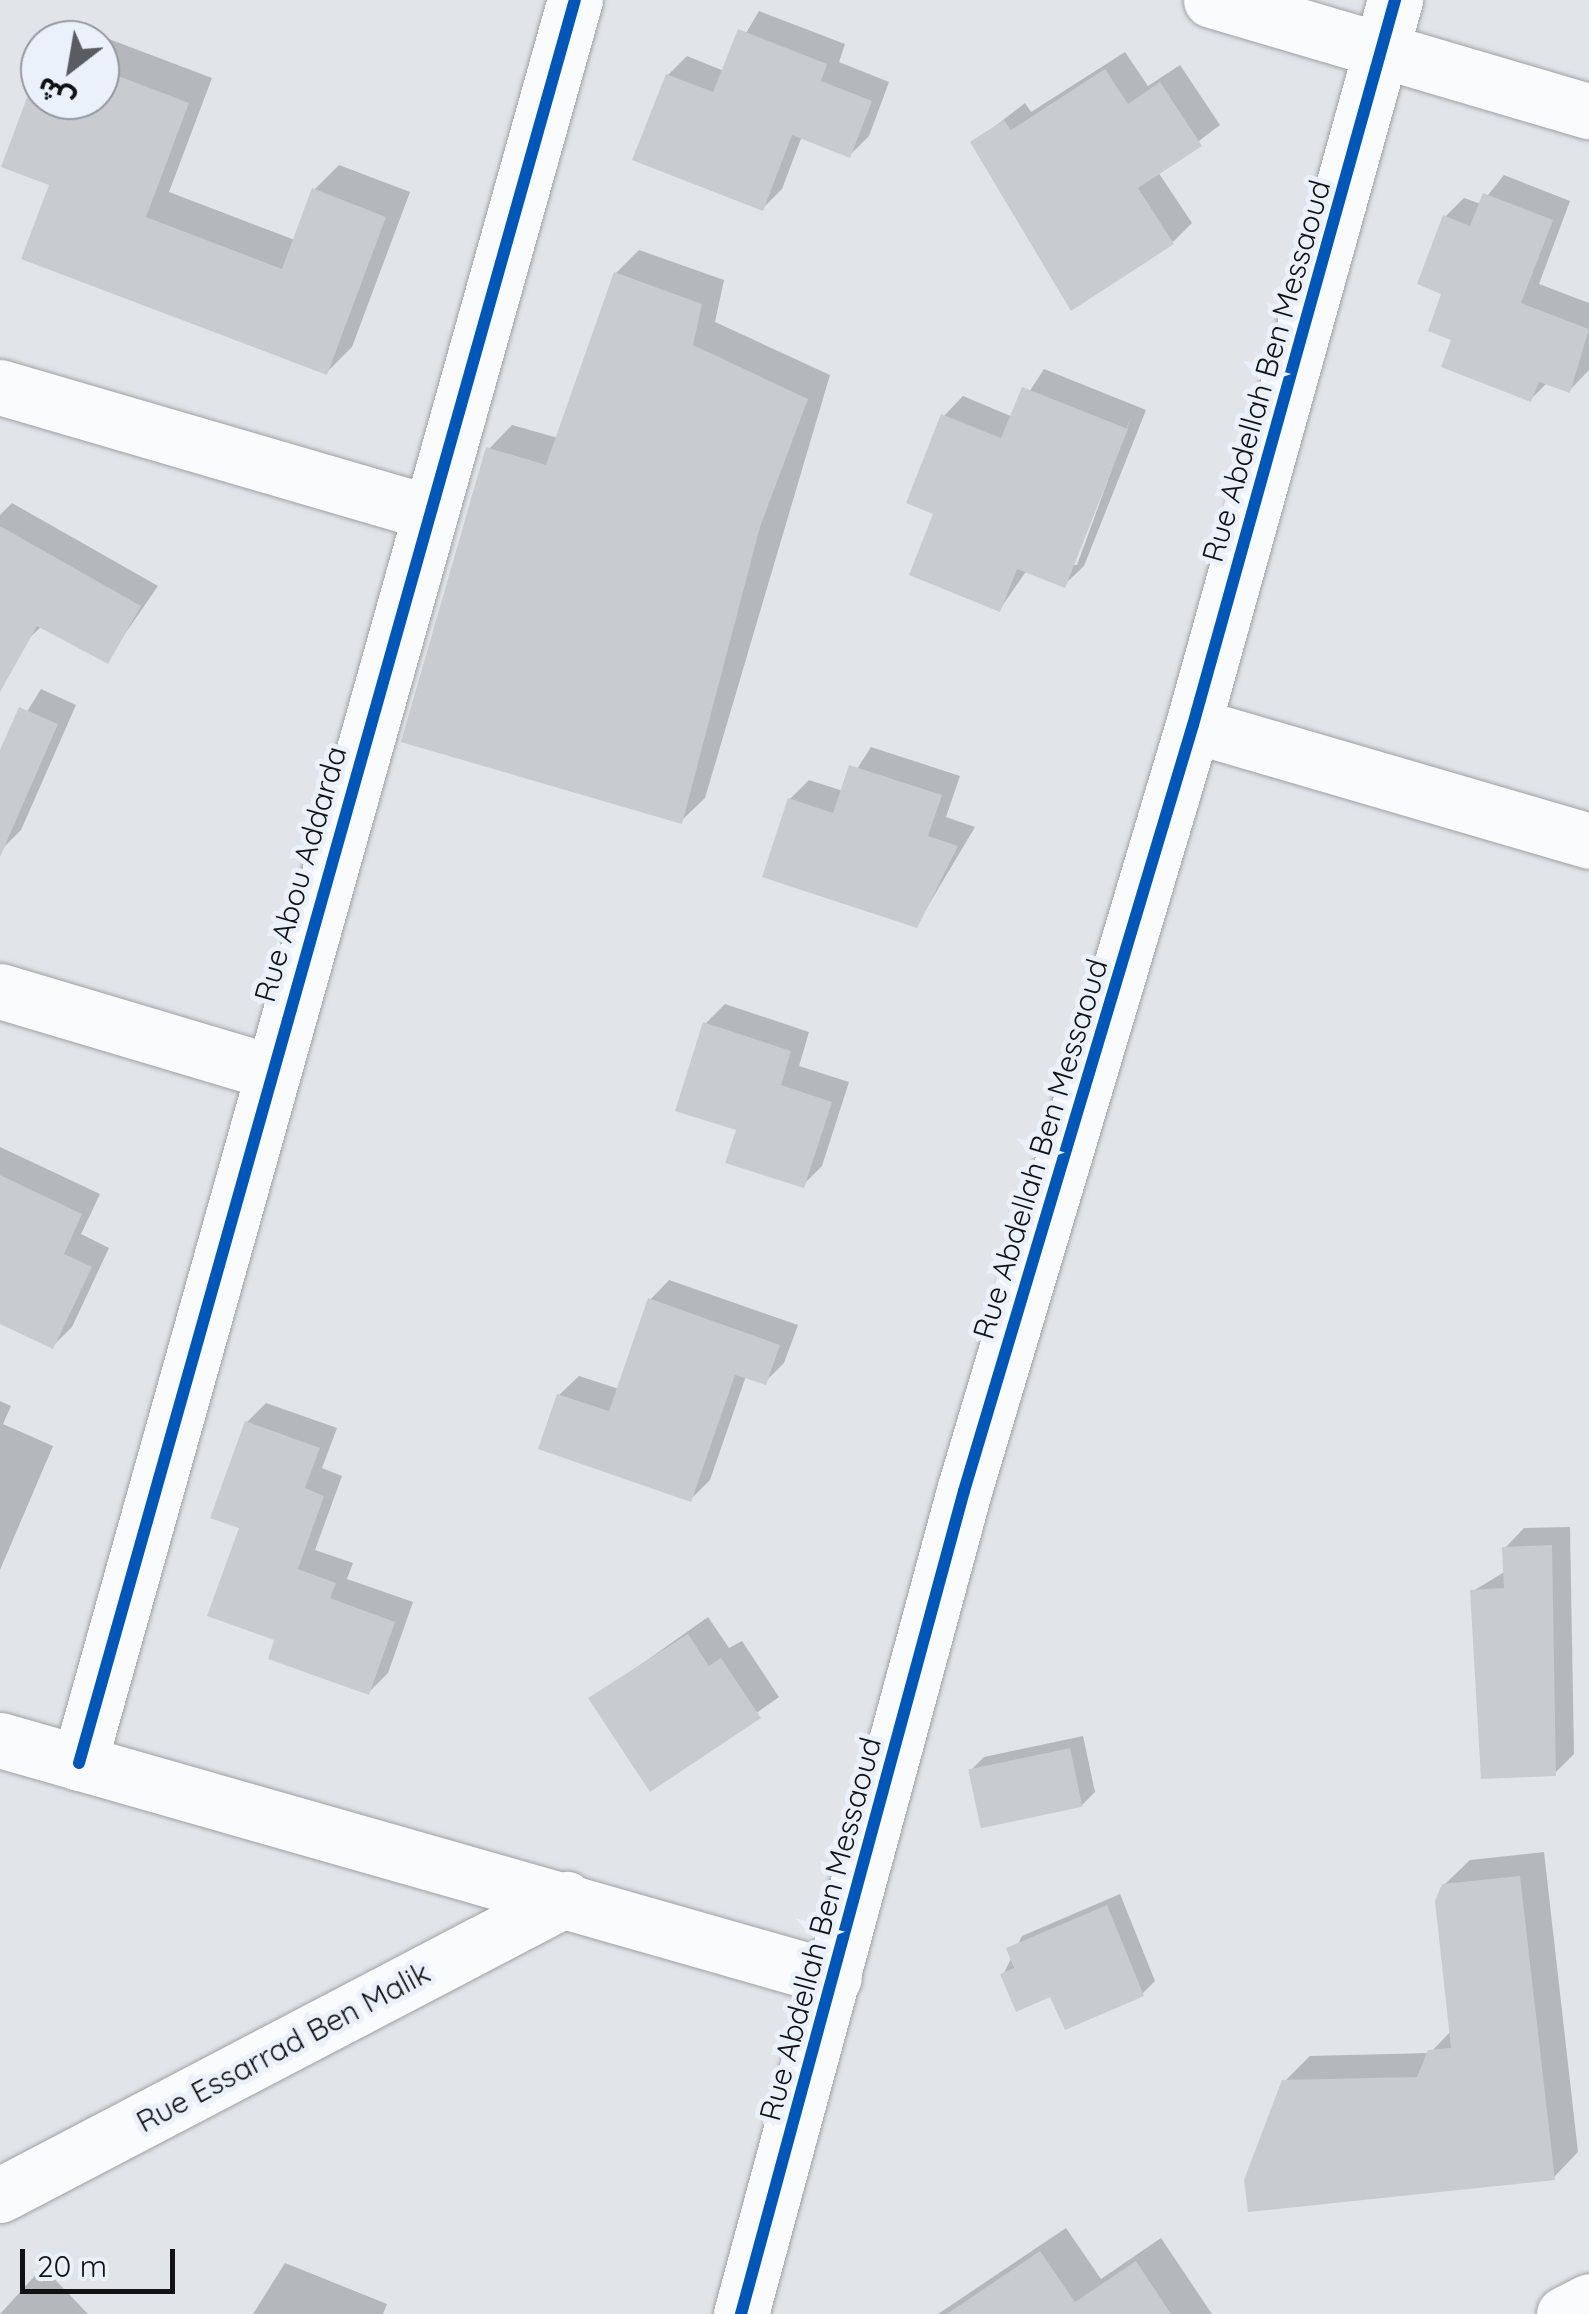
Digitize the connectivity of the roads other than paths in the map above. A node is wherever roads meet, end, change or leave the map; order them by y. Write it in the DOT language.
graph roads {
  1 [pos="575,0"];
  2 [pos="1211,0"];
  3 [pos="1388,24"];
  4 [pos="1589,112"];
  5 [pos="0,387"];
  6 [pos="430,513"];
  7 [pos="1193,725"];
  8 [pos="1589,841"];
  9 [pos="0,992"];
  10 [pos="269,1071"];
  11 [pos="0,1740"];
  12 [pos="79,1763"];
  13 [pos="566,1899"];
  14 [pos="834,1978"];
  15 [pos="0,2195"];
  16 [pos="1589,2301"];
  17 [pos="741,2314"];
  18 [pos="1564,2314"];
  1 -- 6 [label="street, Rue Abou Addarda"];
  2 -- 3 [label="street"];
  3 -- 4 [label="street"];
  3 -- 7 [label="street, Rue Abdellah Ben Messaoud"];
  5 -- 6 [label="street"];
  6 -- 10 [label="street, Rue Abou Addarda"];
  7 -- 8 [label="street"];
  7 -- 14 [label="street, Rue Abdellah Ben Messaoud"];
  9 -- 10 [label="street"];
  10 -- 12 [label="street, Rue Abou Addarda"];
  11 -- 12 [label="street"];
  12 -- 13 [label="street"];
  13 -- 14 [label="street"];
  13 -- 15 [label="street, Rue Essarrad Ben Malik"];
  14 -- 17 [label="street, Rue Abdellah Ben Messaoud"];
  16 -- 18 [label="street"];
}
